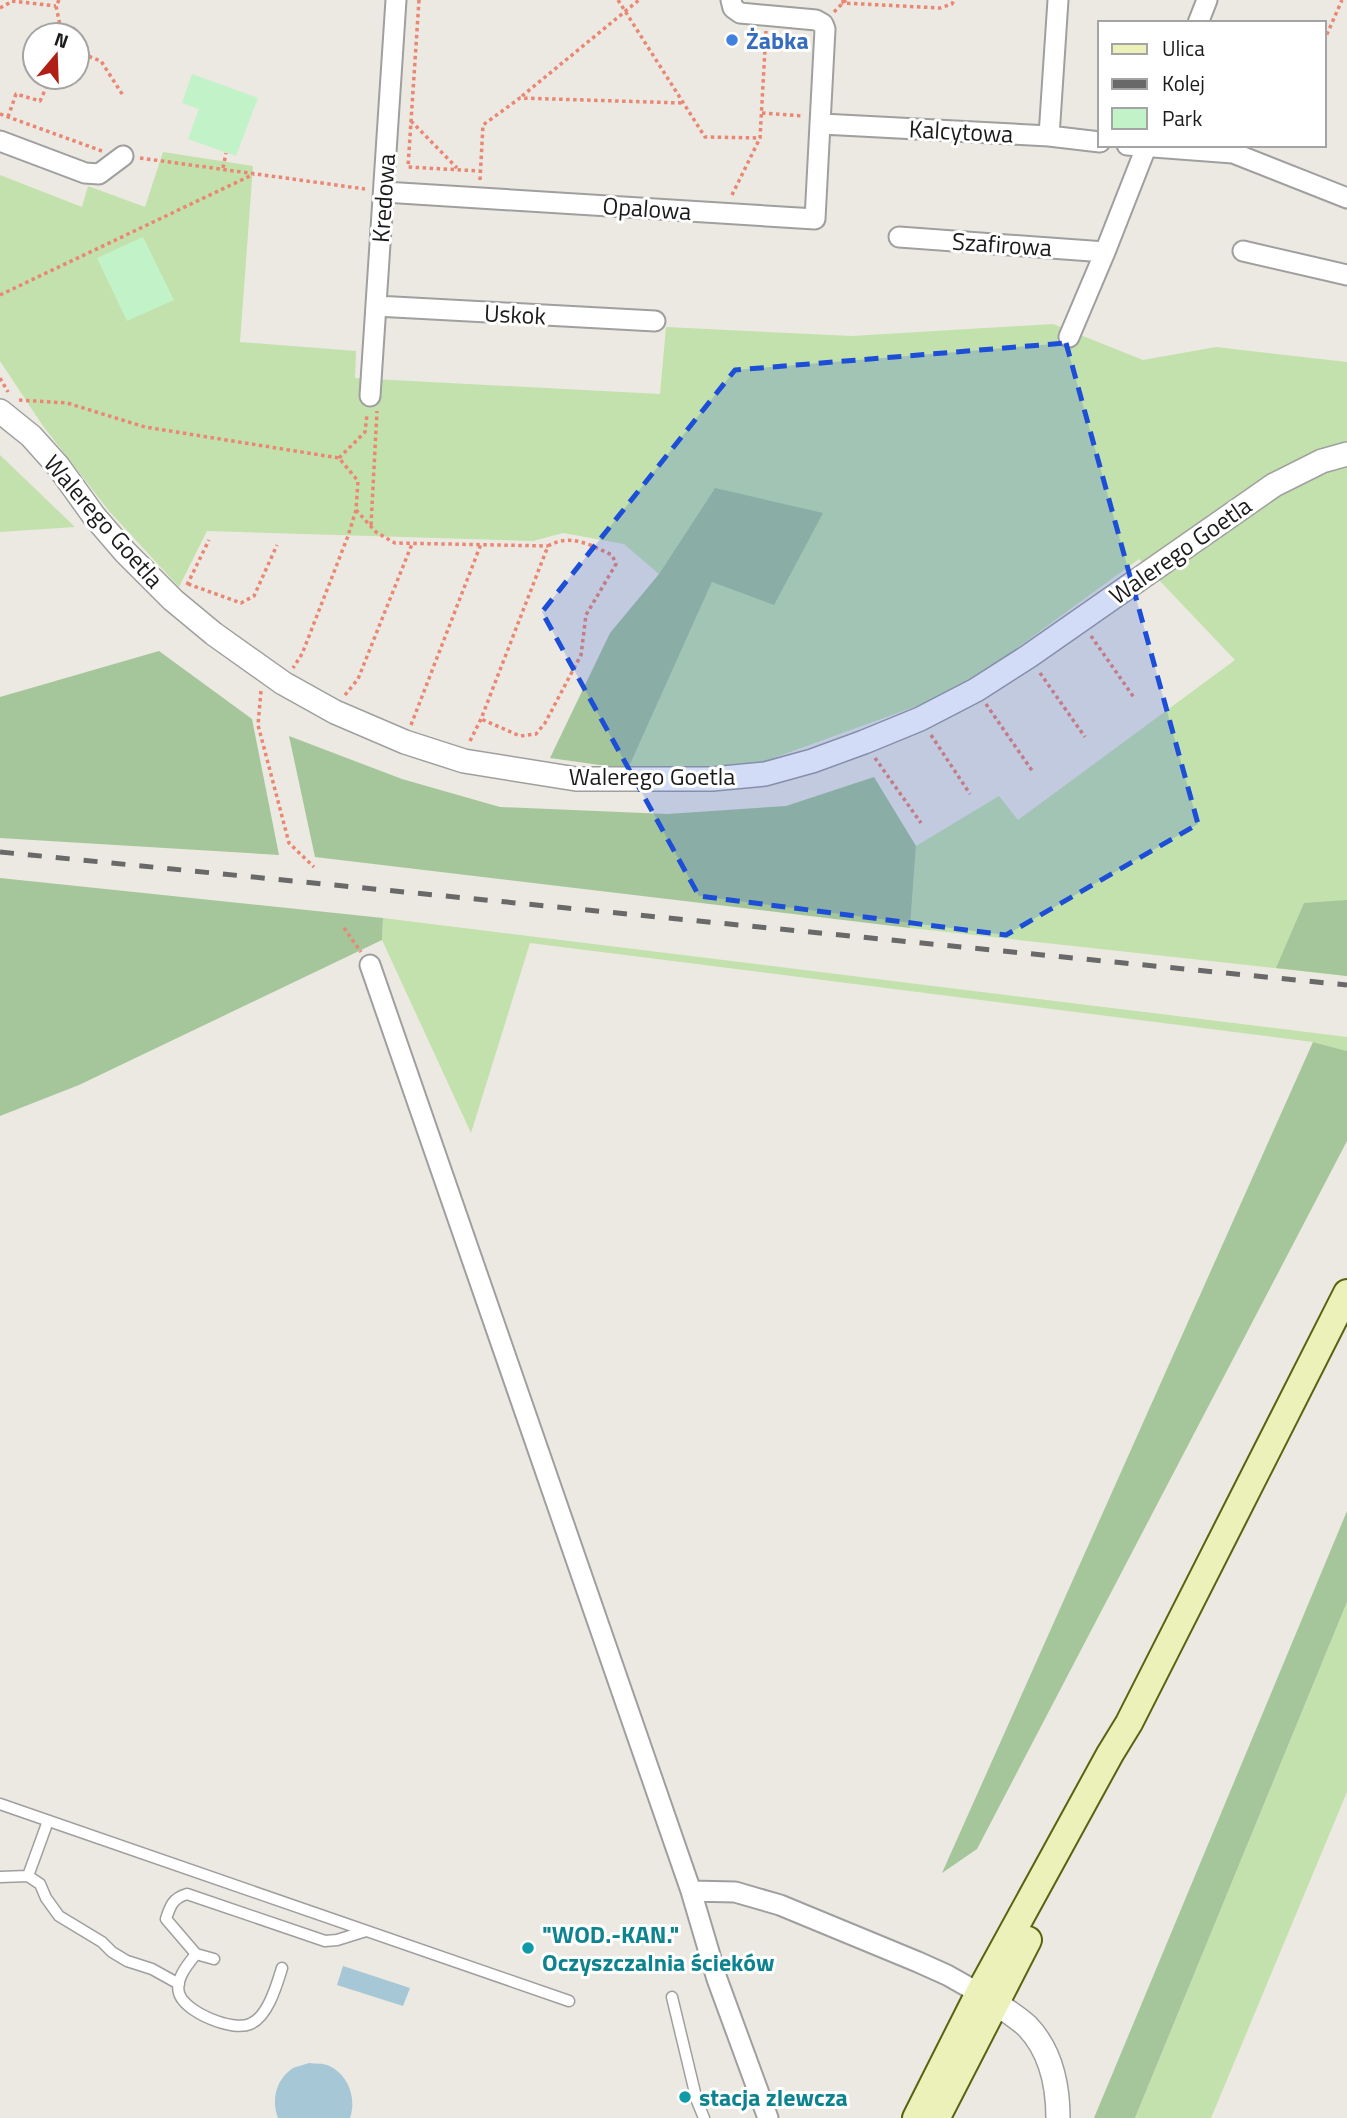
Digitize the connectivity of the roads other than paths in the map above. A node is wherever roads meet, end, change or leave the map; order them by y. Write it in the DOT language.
graph roads {
  1 [pos="396,0"];
  2 [pos="731,0"];
  3 [pos="1058,0"];
  4 [pos="1207,0"];
  5 [pos="1199,21"];
  6 [pos="822,120"];
  7 [pos="1049,136"];
  8 [pos="0,141"];
  9 [pos="1098,142"];
  10 [pos="1140,147"];
  11 [pos="1156,147"];
  12 [pos="123,156"];
  13 [pos="384,192"];
  14 [pos="1347,198"];
  15 [pos="899,237"];
  16 [pos="1243,251"];
  17 [pos="1105,252"];
  18 [pos="1347,275"];
  19 [pos="376,306"];
  20 [pos="654,321"];
  21 [pos="1069,337"];
  22 [pos="370,396"];
  23 [pos="0,411"];
  24 [pos="1347,454"];
  25 [pos="370,965"];
  26 [pos="1347,1293"];
  27 [pos="0,1804"];
  28 [pos="48,1821"];
  29 [pos="0,1877"];
  30 [pos="28,1877"];
  31 [pos="691,1891"];
  32 [pos="366,1931"];
  33 [pos="196,1954"];
  34 [pos="214,1959"];
  35 [pos="282,1968"];
  36 [pos="179,1984"];
  37 [pos="672,1997"];
  38 [pos="987,1998"];
  39 [pos="569,2001"];
  40 [pos="704,2118"];
  41 [pos="768,2118"];
  42 [pos="916,2118"];
  43 [pos="936,2118"];
  44 [pos="1058,2118"];
  1 -- 13 [label="street, Kredowa"];
  2 -- 6 [label="street"];
  3 -- 7 [label="street"];
  4 -- 5 [label="street"];
  6 -- 7 [label="street, Kalcytowa"];
  6 -- 13 [label="street, Opalowa"];
  7 -- 9 [label="street, Kalcytowa"];
  8 -- 12 [label="street"];
  10 -- 17 [label="street"];
  11 -- 14 [label="street"];
  13 -- 19 [label="street, Kredowa"];
  15 -- 17 [label="street, Szafirowa"];
  16 -- 18 [label="street"];
  17 -- 21 [label="street"];
  19 -- 20 [label="street, Uskok"];
  19 -- 22 [label="street, Kredowa"];
  23 -- 24 [label="street, Walerego Goetla"];
  25 -- 31 [label="street"];
  26 -- 38 [label="main road"];
  27 -- 28 [label="lane"];
  28 -- 30 [label="lane"];
  28 -- 32 [label="lane"];
  29 -- 30 [label="lane"];
  30 -- 36 [label="lane"];
  31 -- 38 [label="street"];
  31 -- 41 [label="street"];
  32 -- 33 [label="lane"];
  32 -- 39 [label="lane"];
  33 -- 34 [label="lane"];
  33 -- 36 [label="lane"];
  35 -- 36 [label="lane"];
  37 -- 40 [label="lane"];
  38 -- 42 [label="main road"];
  38 -- 43 [label="main road"];
  38 -- 44 [label="street"];
}
